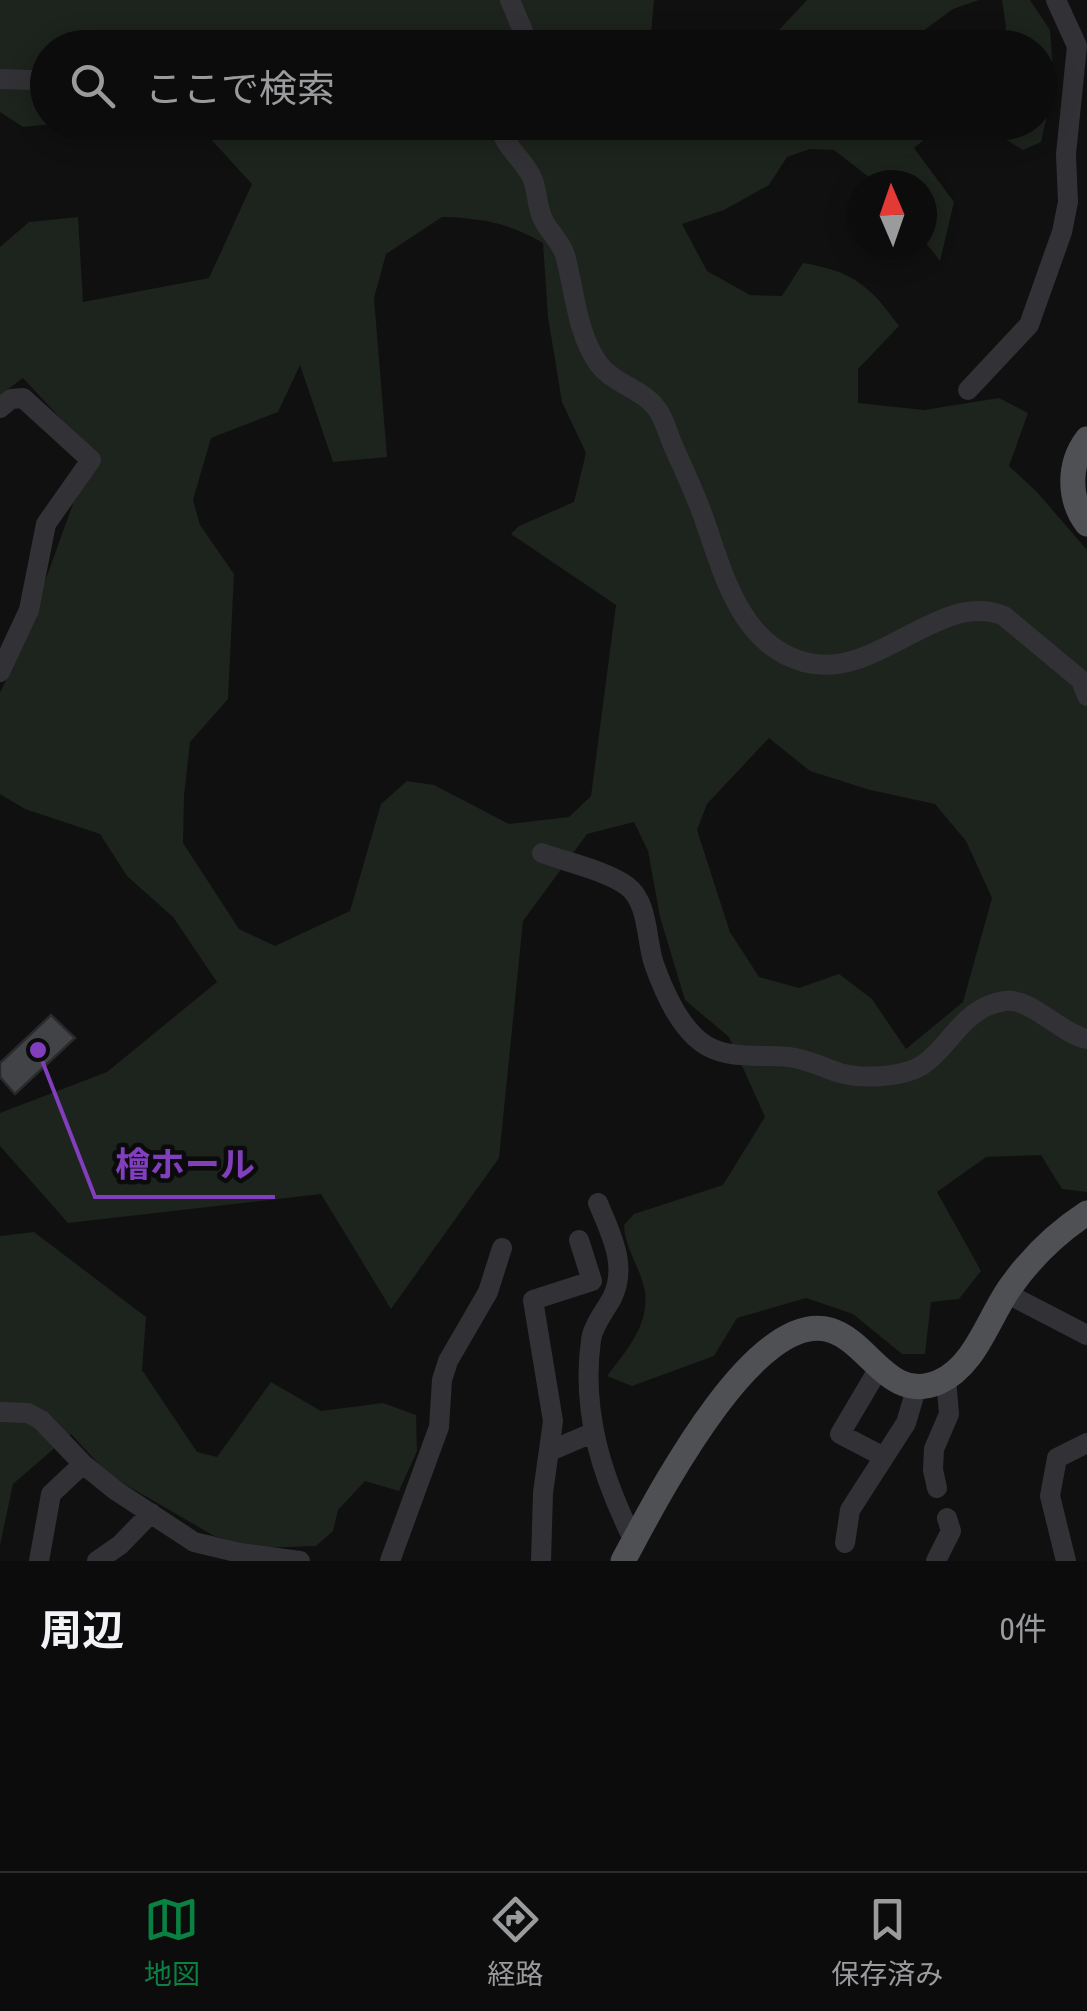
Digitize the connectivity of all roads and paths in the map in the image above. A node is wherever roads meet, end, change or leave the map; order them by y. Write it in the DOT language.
graph roads {
  1 [pos="510,0"];
  2 [pos="1056,0"];
  3 [pos="523,30"];
  4 [pos="0,79"];
  5 [pos="30,80"];
  6 [pos="510,140"];
  7 [pos="968,390"];
  8 [pos="0,408"];
  9 [pos="1087,439"];
  10 [pos="1087,524"];
  11 [pos="0,672"];
  12 [pos="1087,696"];
  13 [pos="542,853"];
  14 [pos="1087,1039"];
  15 [pos="598,1203"];
  16 [pos="1087,1213"];
  17 [pos="580,1240"];
  18 [pos="502,1248"];
  19 [pos="1006,1293"];
  20 [pos="1087,1334"];
  21 [pos="879,1368"];
  22 [pos="946,1378"];
  23 [pos="917,1386"];
  24 [pos="0,1412"];
  25 [pos="592,1432"];
  26 [pos="1087,1443"];
  27 [pos="550,1452"];
  28 [pos="884,1458"];
  29 [pos="83,1464"];
  30 [pos="937,1488"];
  31 [pos="151,1513"];
  32 [pos="947,1518"];
  33 [pos="845,1543"];
  34 [pos="628,1551"];
  35 [pos="39,1561"];
  36 [pos="97,1561"];
  37 [pos="300,1561"];
  38 [pos="390,1561"];
  39 [pos="541,1561"];
  40 [pos="936,1561"];
  41 [pos="1066,1561"];
  1 -- 3 [label="street"];
  2 -- 7 [label="street"];
  4 -- 5 [label="street"];
  6 -- 12 [label="street"];
  8 -- 11 [label="street"];
  9 -- 10 [label="main road"];
  13 -- 14 [label="street"];
  15 -- 25 [label="street"];
  16 -- 19 [label="main road"];
  17 -- 27 [label="street"];
  18 -- 38 [label="street"];
  19 -- 20 [label="street"];
  19 -- 22 [label="main road"];
  21 -- 23 [label="main road"];
  21 -- 28 [label="street"];
  21 -- 34 [label="main road"];
  22 -- 23 [label="main road"];
  22 -- 30 [label="street"];
  23 -- 28 [label="street"];
  24 -- 29 [label="street"];
  25 -- 27 [label="street"];
  25 -- 34 [label="street"];
  26 -- 41 [label="street"];
  27 -- 39 [label="street"];
  28 -- 33 [label="street"];
  29 -- 31 [label="street"];
  29 -- 35 [label="street"];
  31 -- 36 [label="street"];
  31 -- 37 [label="street"];
  32 -- 40 [label="street"];
}
